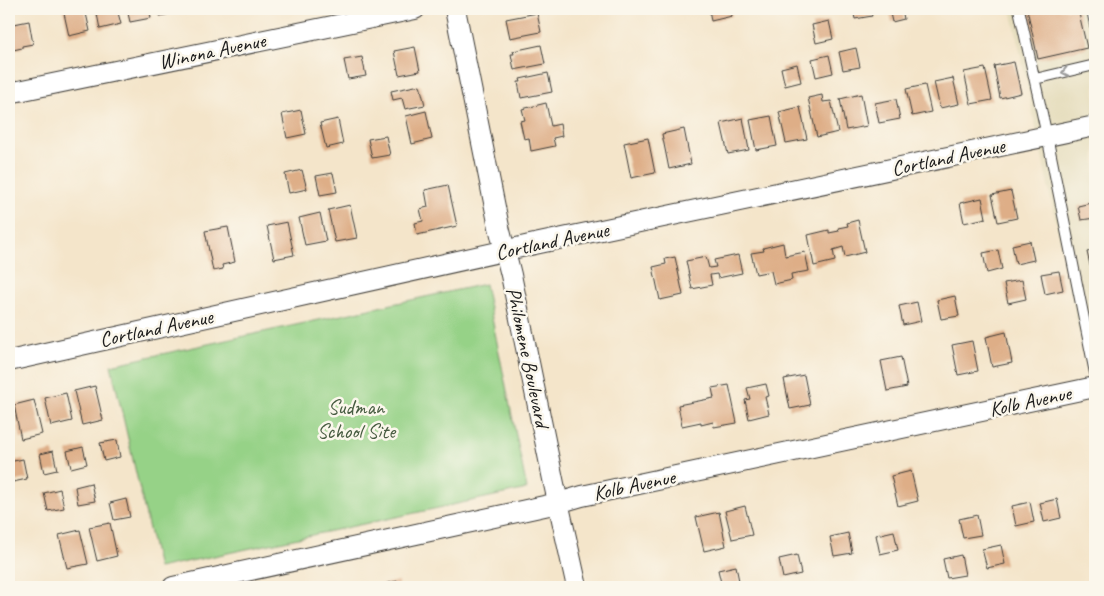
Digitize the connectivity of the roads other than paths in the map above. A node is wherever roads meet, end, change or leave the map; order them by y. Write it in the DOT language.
graph roads {
  1 [pos="415,9"];
  2 [pos="455,9"];
  3 [pos="1019,9"];
  4 [pos="1093,10"];
  5 [pos="1095,25"];
  6 [pos="1095,65"];
  7 [pos="1035,79"];
  8 [pos="9,93"];
  9 [pos="1095,126"];
  10 [pos="1048,136"];
  11 [pos="506,251"];
  12 [pos="9,361"];
  13 [pos="1095,373"];
  14 [pos="1095,387"];
  15 [pos="558,503"];
  16 [pos="173,587"];
  17 [pos="577,587"];
  1 -- 8 [label="street, Winona Avenue"];
  2 -- 11 [label="street, Philomene Boulevard"];
  3 -- 7 [label="lane"];
  4 -- 5 [label="lane"];
  6 -- 7 [label="lane, one-way"];
  7 -- 10 [label="lane"];
  9 -- 10 [label="street, Cortland Avenue"];
  10 -- 11 [label="street, Cortland Avenue"];
  10 -- 13 [label="lane"];
  11 -- 12 [label="street, Cortland Avenue"];
  11 -- 15 [label="street, Philomene Boulevard"];
  14 -- 15 [label="street, Kolb Avenue"];
  15 -- 16 [label="street, Kolb Avenue"];
  15 -- 17 [label="street, Philomene Boulevard"];
}
